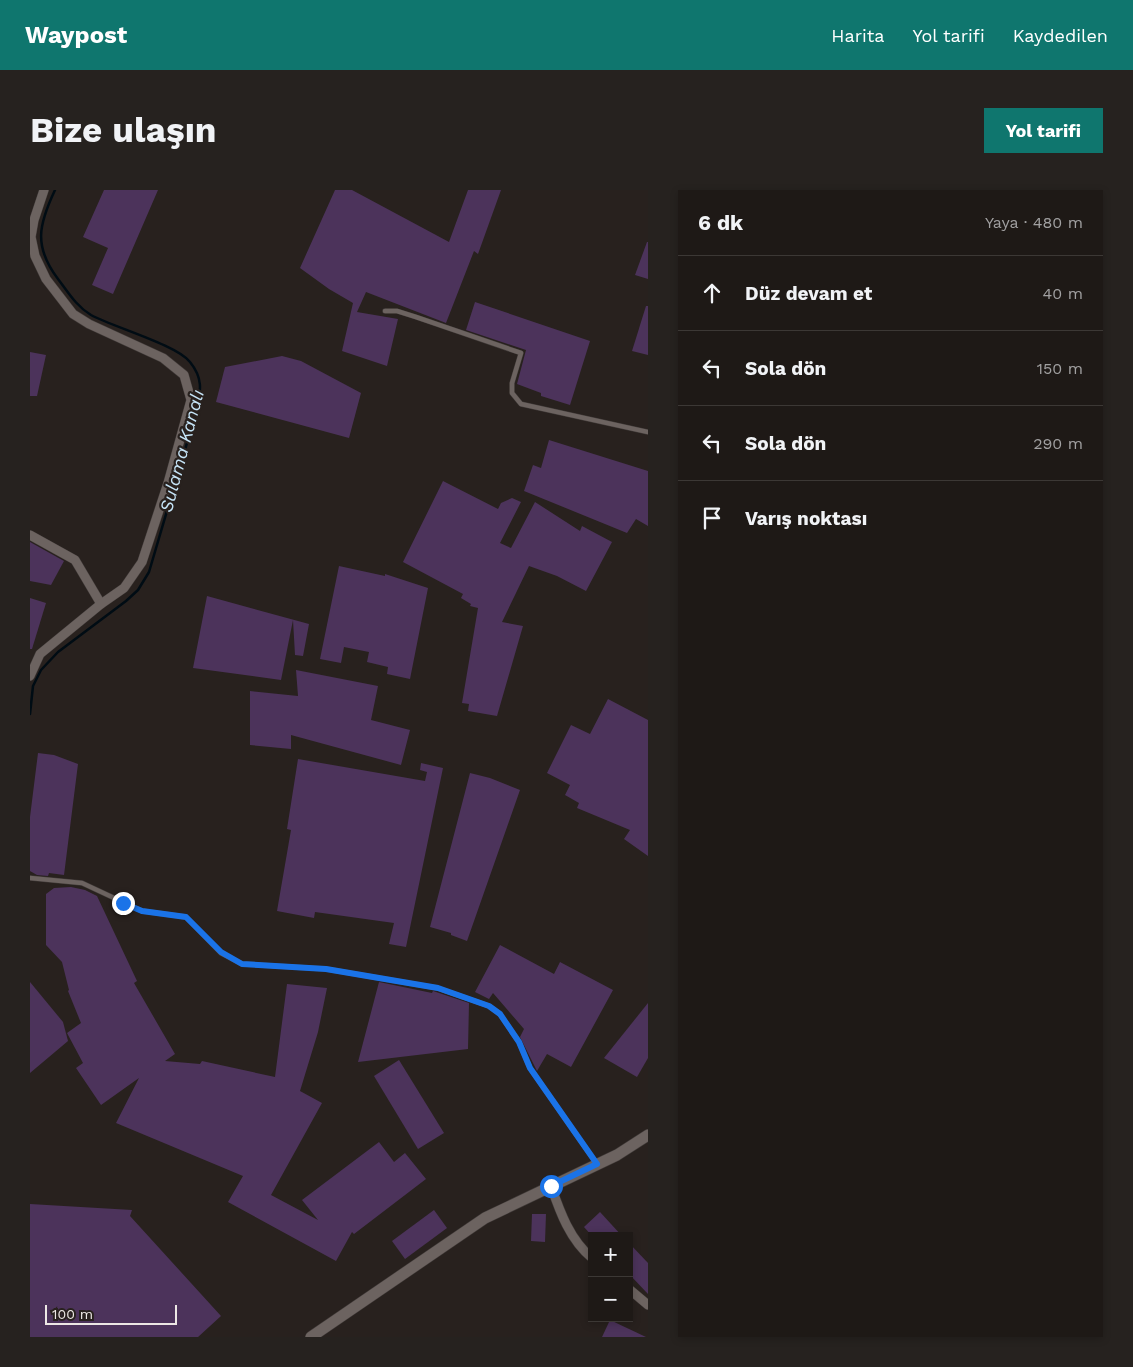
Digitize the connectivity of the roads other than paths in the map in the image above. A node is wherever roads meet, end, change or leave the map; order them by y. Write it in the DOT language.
graph roads {
  1 [pos="44,190"];
  2 [pos="385,311"];
  3 [pos="648,432"];
  4 [pos="30,535"];
  5 [pos="101,604"];
  6 [pos="30,676"];
  7 [pos="30,878"];
  8 [pos="648,1135"];
  9 [pos="597,1164"];
  10 [pos="551,1186"];
  11 [pos="588,1255"];
  12 [pos="633,1292"];
  13 [pos="648,1304"];
  14 [pos="311,1337"];
  1 -- 5 [label="street"];
  2 -- 3 [label="lane"];
  4 -- 5 [label="street"];
  5 -- 6 [label="street"];
  7 -- 9 [label="lane"];
  8 -- 9 [label="street"];
  9 -- 10 [label="street"];
  10 -- 11 [label="street"];
  10 -- 14 [label="street"];
  12 -- 13 [label="street"];
}
